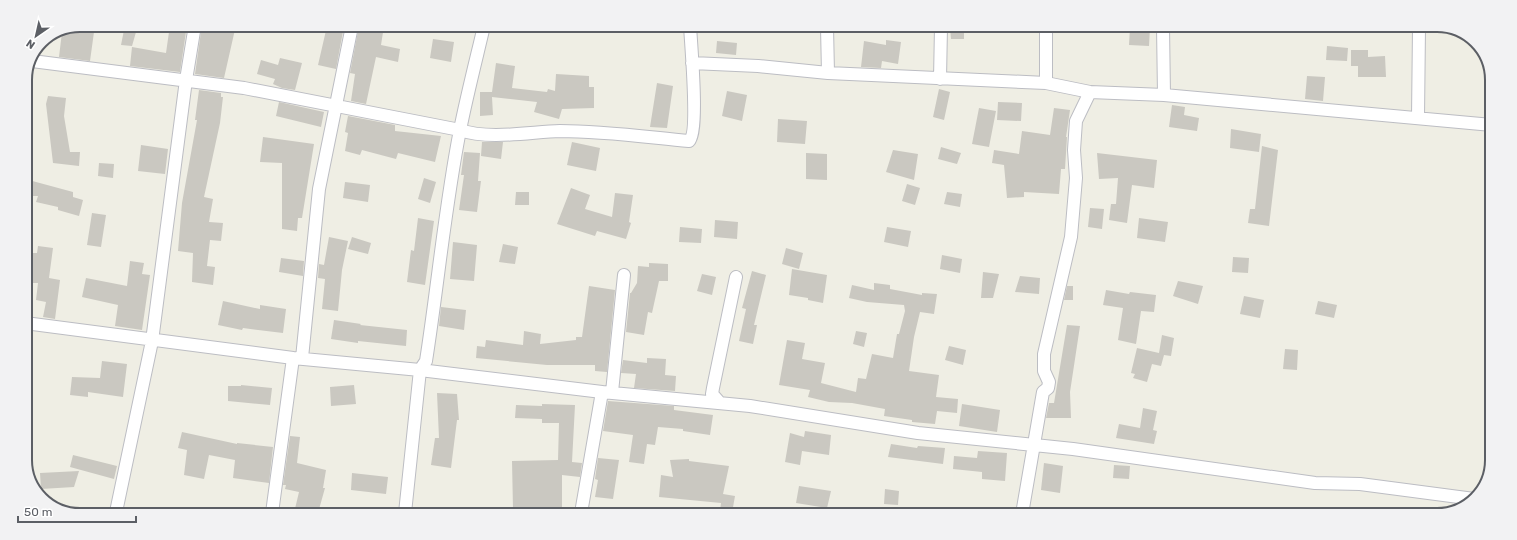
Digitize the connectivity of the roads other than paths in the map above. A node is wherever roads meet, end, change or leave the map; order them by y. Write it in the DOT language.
graph roads {
  1 [pos="194,32"];
  2 [pos="351,32"];
  3 [pos="483,32"];
  4 [pos="690,32"];
  5 [pos="826,32"];
  6 [pos="941,32"];
  7 [pos="1046,32"];
  8 [pos="1163,32"];
  9 [pos="1419,32"];
  10 [pos="36,61"];
  11 [pos="692,64"];
  12 [pos="828,73"];
  13 [pos="940,79"];
  14 [pos="186,80"];
  15 [pos="1046,83"];
  16 [pos="1090,92"];
  17 [pos="1164,95"];
  18 [pos="337,106"];
  19 [pos="1418,117"];
  20 [pos="1485,124"];
  21 [pos="460,130"];
  22 [pos="624,275"];
  23 [pos="736,277"];
  24 [pos="32,324"];
  25 [pos="152,341"];
  26 [pos="297,358"];
  27 [pos="420,370"];
  28 [pos="607,392"];
  29 [pos="720,403"];
  30 [pos="1034,445"];
  31 [pos="1467,497"];
  32 [pos="117,508"];
  33 [pos="273,508"];
  34 [pos="406,508"];
  35 [pos="582,508"];
  36 [pos="1023,508"];
  1 -- 14 [label="street"];
  2 -- 18 [label="street"];
  3 -- 21 [label="street"];
  4 -- 11 [label="street"];
  5 -- 12 [label="street"];
  6 -- 13 [label="street"];
  7 -- 15 [label="street"];
  8 -- 17 [label="street"];
  9 -- 19 [label="street"];
  10 -- 14 [label="street"];
  11 -- 12 [label="street"];
  11 -- 21 [label="street"];
  12 -- 13 [label="street"];
  13 -- 15 [label="street"];
  14 -- 18 [label="street"];
  14 -- 25 [label="street"];
  15 -- 16 [label="street"];
  16 -- 17 [label="street"];
  16 -- 30 [label="street"];
  17 -- 19 [label="street"];
  18 -- 21 [label="street"];
  18 -- 26 [label="street"];
  19 -- 20 [label="street"];
  21 -- 27 [label="street"];
  22 -- 28 [label="street"];
  23 -- 29 [label="street"];
  24 -- 25 [label="street"];
  25 -- 26 [label="street"];
  25 -- 32 [label="street"];
  26 -- 27 [label="street"];
  26 -- 33 [label="street"];
  27 -- 28 [label="street"];
  27 -- 34 [label="street"];
  28 -- 29 [label="street"];
  28 -- 35 [label="street"];
  29 -- 30 [label="street"];
  30 -- 31 [label="street"];
  30 -- 36 [label="street"];
}
